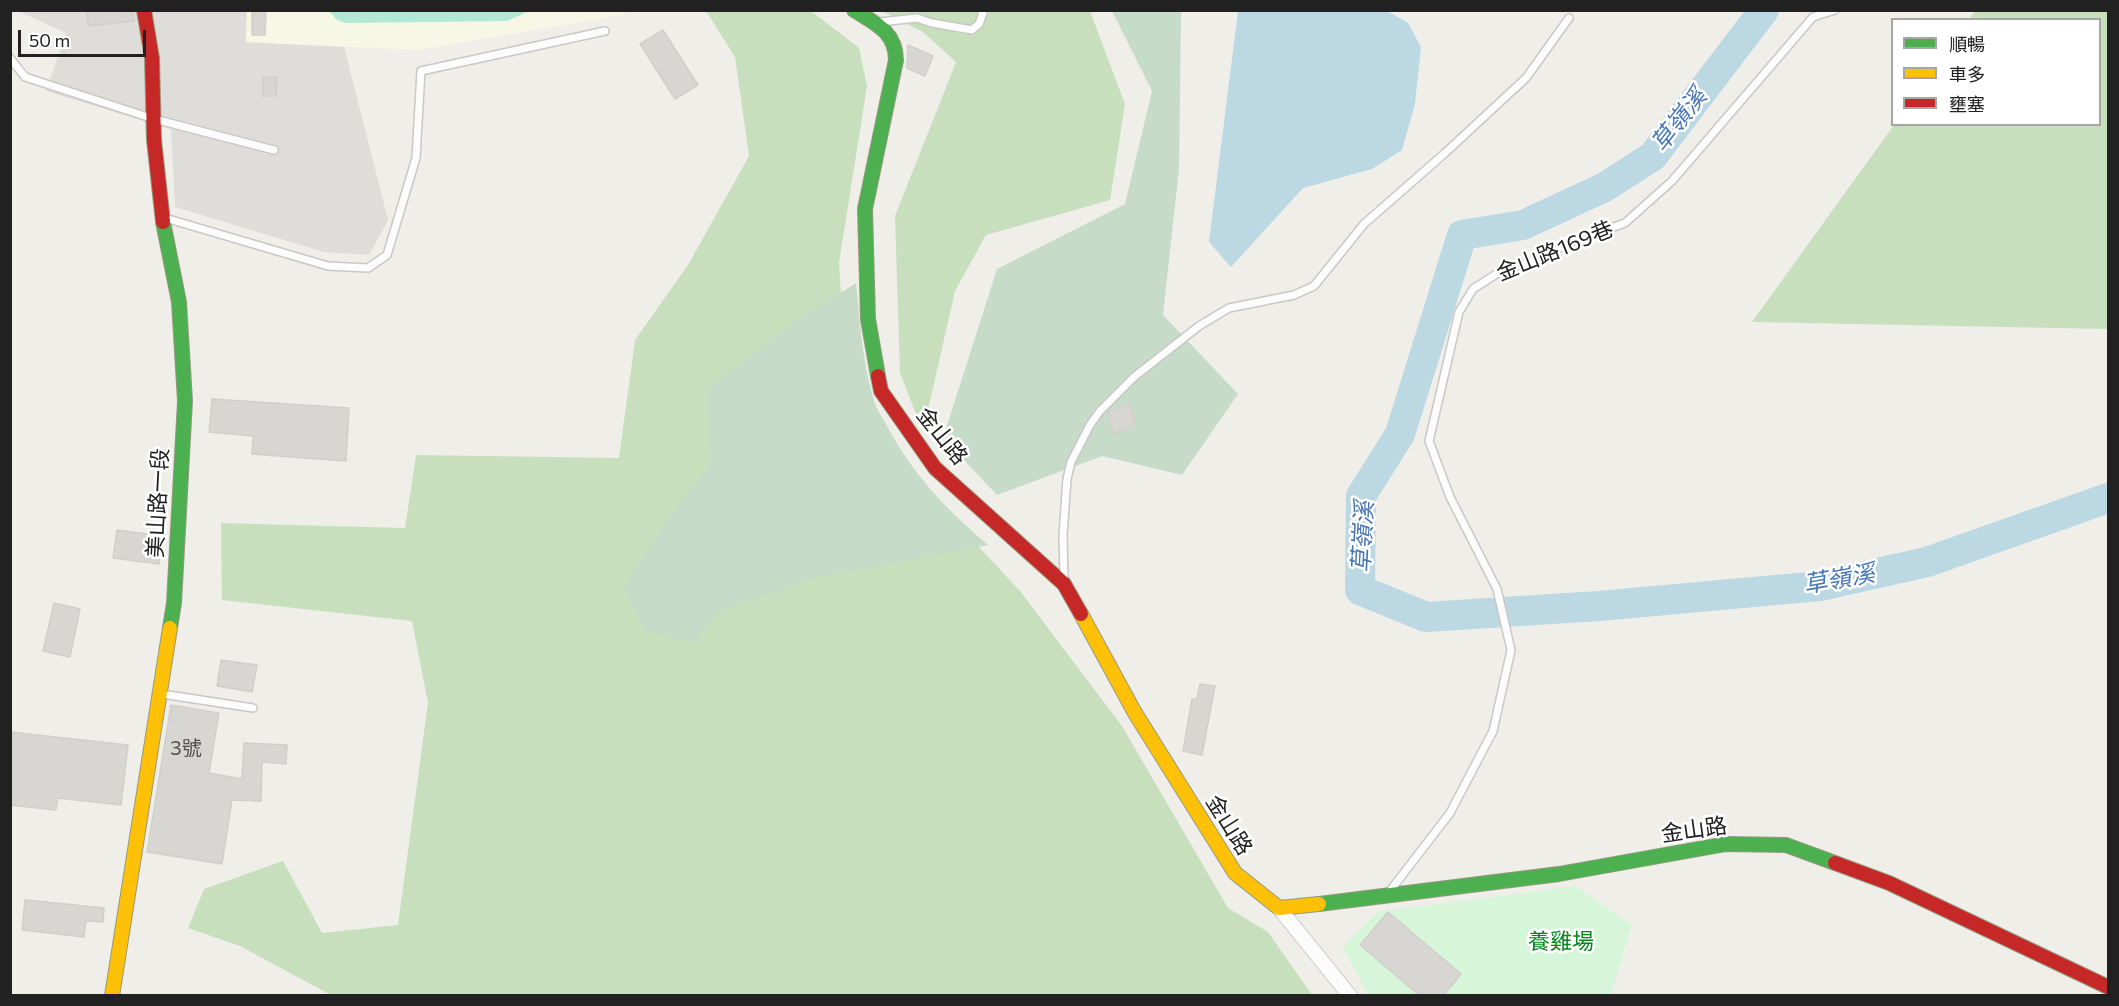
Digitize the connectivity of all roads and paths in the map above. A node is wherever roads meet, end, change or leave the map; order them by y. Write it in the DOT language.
graph roads {
  1 [pos="144,10"];
  2 [pos="854,10"];
  3 [pos="981,10"];
  4 [pos="1835,10"];
  5 [pos="1569,18"];
  6 [pos="875,23"];
  7 [pos="605,31"];
  8 [pos="10,58"];
  9 [pos="154,119"];
  10 [pos="274,150"];
  11 [pos="162,217"];
  12 [pos="1064,584"];
  13 [pos="160,694"];
  14 [pos="253,708"];
  15 [pos="1386,896"];
  16 [pos="1279,908"];
  17 [pos="2109,987"];
  18 [pos="112,996"];
  19 [pos="1350,996"];
  1 -- 9 [label="street, 美山路一段"];
  2 -- 6 [label="street, 金山路"];
  3 -- 6 [label="lane"];
  4 -- 15 [label="lane, 金山路169巷"];
  5 -- 12 [label="lane"];
  6 -- 12 [label="street, 金山路"];
  7 -- 11 [label="lane"];
  8 -- 9 [label="lane"];
  9 -- 10 [label="lane"];
  9 -- 11 [label="street, 美山路一段"];
  11 -- 13 [label="street, 美山路一段"];
  12 -- 16 [label="street, 金山路"];
  13 -- 14 [label="lane"];
  13 -- 18 [label="street, 美山路一段"];
  15 -- 16 [label="street, 金山路"];
  15 -- 17 [label="street, 金山路"];
  16 -- 19 [label="street"];
}
